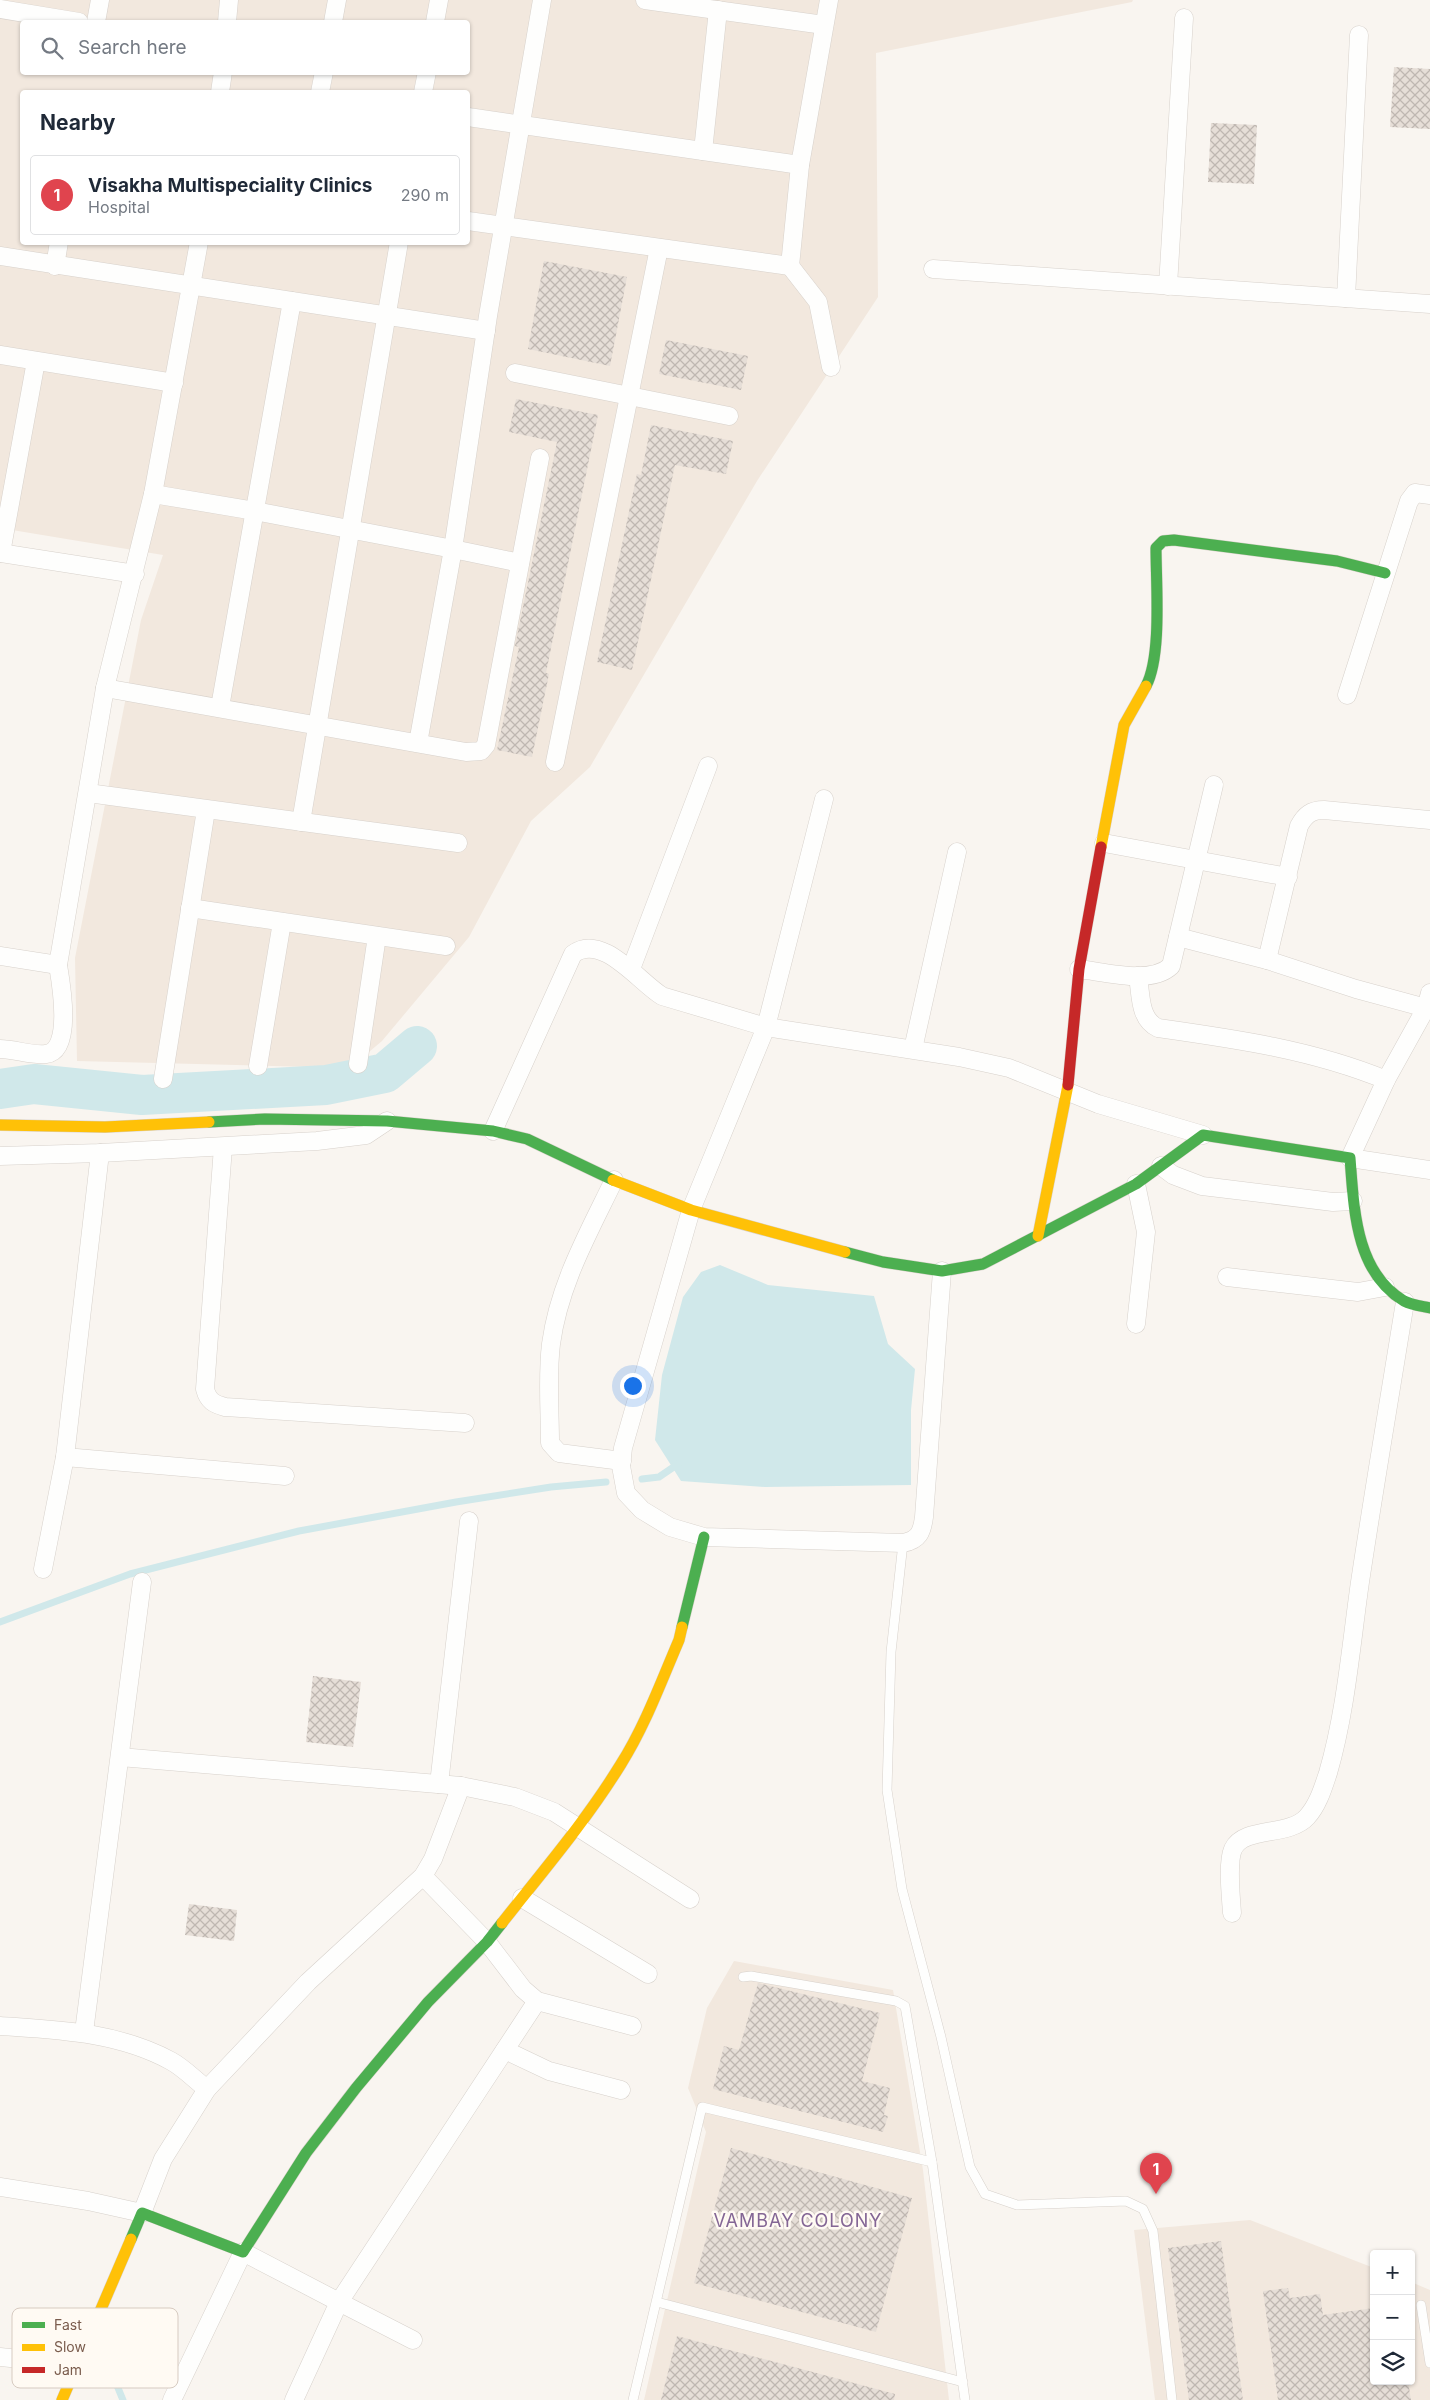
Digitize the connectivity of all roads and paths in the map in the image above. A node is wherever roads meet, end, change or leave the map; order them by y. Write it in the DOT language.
graph roads {
  1 [pos="100,0"];
  2 [pos="229,0"];
  3 [pos="337,0"];
  4 [pos="439,0"];
  5 [pos="542,0"];
  6 [pos="645,0"];
  7 [pos="829,0"];
  8 [pos="0,9"];
  9 [pos="718,10"];
  10 [pos="1184,18"];
  11 [pos="67,20"];
  12 [pos="96,20"];
  13 [pos="227,20"];
  14 [pos="333,20"];
  15 [pos="435,20"];
  16 [pos="824,25"];
  17 [pos="1359,35"];
  18 [pos="222,75"];
  19 [pos="323,75"];
  20 [pos="426,75"];
  21 [pos="220,90"];
  22 [pos="320,90"];
  23 [pos="423,90"];
  24 [pos="470,117"];
  25 [pos="519,125"];
  26 [pos="703,151"];
  27 [pos="800,165"];
  28 [pos="470,221"];
  29 [pos="503,227"];
  30 [pos="58,245"];
  31 [pos="199,245"];
  32 [pos="398,245"];
  33 [pos="659,248"];
  34 [pos="0,256"];
  35 [pos="55,266"];
  36 [pos="790,266"];
  37 [pos="933,270"];
  38 [pos="192,286"];
  39 [pos="1168,286"];
  40 [pos="1346,298"];
  41 [pos="292,301"];
  42 [pos="1430,304"];
  43 [pos="387,316"];
  44 [pos="486,331"];
  45 [pos="0,355"];
  46 [pos="36,361"];
  47 [pos="831,367"];
  48 [pos="516,373"];
  49 [pos="174,383"];
  50 [pos="629,397"];
  51 [pos="729,416"];
  52 [pos="540,458"];
  53 [pos="153,494"];
  54 [pos="1430,494"];
  55 [pos="255,511"];
  56 [pos="352,529"];
  57 [pos="453,549"];
  58 [pos="1,553"];
  59 [pos="520,563"];
  60 [pos="1386,573"];
  61 [pos="135,574"];
  62 [pos="105,688"];
  63 [pos="1347,695"];
  64 [pos="220,707"];
  65 [pos="316,724"];
  66 [pos="418,743"];
  67 [pos="556,762"];
  68 [pos="708,766"];
  69 [pos="1214,784"];
  70 [pos="88,793"];
  71 [pos="824,799"];
  72 [pos="206,810"];
  73 [pos="1430,820"];
  74 [pos="301,822"];
  75 [pos="458,843"];
  76 [pos="1104,843"];
  77 [pos="956,852"];
  78 [pos="1196,862"];
  79 [pos="1288,877"];
  80 [pos="190,908"];
  81 [pos="282,922"];
  82 [pos="377,936"];
  83 [pos="1178,937"];
  84 [pos="446,946"];
  85 [pos="0,956"];
  86 [pos="1268,960"];
  87 [pos="58,965"];
  88 [pos="631,969"];
  89 [pos="1080,969"];
  90 [pos="1138,976"];
  91 [pos="1429,1003"];
  92 [pos="766,1027"];
  93 [pos="0,1049"];
  94 [pos="913,1049"];
  95 [pos="358,1064"];
  96 [pos="258,1066"];
  97 [pos="164,1079"];
  98 [pos="1386,1080"];
  99 [pos="1067,1091"];
  100 [pos="387,1122"];
  101 [pos="0,1125"];
  102 [pos="493,1131"];
  103 [pos="1203,1135"];
  104 [pos="223,1146"];
  105 [pos="100,1154"];
  106 [pos="0,1156"];
  107 [pos="1350,1158"];
  108 [pos="1161,1166"];
  109 [pos="1430,1170"];
  110 [pos="614,1180"];
  111 [pos="1136,1184"];
  112 [pos="1353,1201"];
  113 [pos="691,1210"];
  114 [pos="1038,1236"];
  115 [pos="942,1271"];
  116 [pos="1227,1277"];
  117 [pos="1386,1287"];
  118 [pos="1405,1302"];
  119 [pos="1430,1308"];
  120 [pos="1136,1324"];
  121 [pos="465,1423"];
  122 [pos="65,1457"];
  123 [pos="622,1461"];
  124 [pos="285,1476"];
  125 [pos="469,1521"];
  126 [pos="704,1537"];
  127 [pos="903,1543"];
  128 [pos="43,1568"];
  129 [pos="142,1582"];
  130 [pos="120,1757"];
  131 [pos="439,1784"];
  132 [pos="461,1786"];
  133 [pos="578,1828"];
  134 [pos="423,1876"];
  135 [pos="522,1898"];
  136 [pos="690,1899"];
  137 [pos="1232,1913"];
  138 [pos="486,1942"];
  139 [pos="648,1974"];
  140 [pos="744,1977"];
  141 [pos="537,2001"];
  142 [pos="0,2026"];
  143 [pos="632,2026"];
  144 [pos="84,2032"];
  145 [pos="505,2050"];
  146 [pos="207,2089"];
  147 [pos="621,2090"];
  148 [pos="932,2162"];
  149 [pos="0,2187"];
  150 [pos="142,2213"];
  151 [pos="243,2252"];
  152 [pos="339,2302"];
  153 [pos="658,2302"];
  154 [pos="1421,2304"];
  155 [pos="101,2308"];
  156 [pos="414,2340"];
  157 [pos="1430,2363"];
  158 [pos="963,2382"];
  159 [pos="178,2387"];
  160 [pos="67,2388"];
  161 [pos="178,2388"];
  162 [pos="62,2400"];
  163 [pos="172,2400"];
  164 [pos="294,2400"];
  165 [pos="634,2400"];
  166 [pos="965,2400"];
  167 [pos="1172,2400"];
  1 -- 12 [label="street"];
  2 -- 13 [label="street"];
  3 -- 14 [label="street"];
  4 -- 15 [label="street"];
  5 -- 25 [label="street"];
  6 -- 9 [label="street"];
  7 -- 16 [label="street"];
  8 -- 11 [label="street"];
  9 -- 16 [label="street"];
  9 -- 26 [label="street"];
  10 -- 39 [label="street"];
  16 -- 27 [label="street"];
  17 -- 40 [label="street"];
  18 -- 21 [label="street"];
  19 -- 22 [label="street"];
  20 -- 23 [label="street"];
  24 -- 25 [label="street"];
  25 -- 26 [label="street"];
  25 -- 29 [label="street"];
  26 -- 27 [label="street"];
  27 -- 36 [label="street"];
  28 -- 29 [label="street"];
  29 -- 33 [label="street"];
  29 -- 44 [label="street"];
  30 -- 35 [label="street"];
  31 -- 38 [label="street"];
  32 -- 43 [label="street"];
  33 -- 36 [label="street"];
  33 -- 50 [label="street"];
  34 -- 35 [label="street"];
  35 -- 38 [label="street"];
  36 -- 47 [label="street"];
  37 -- 39 [label="street"];
  38 -- 41 [label="street"];
  38 -- 49 [label="street"];
  39 -- 40 [label="street"];
  40 -- 42 [label="street"];
  41 -- 43 [label="street"];
  41 -- 55 [label="street"];
  43 -- 44 [label="street"];
  43 -- 56 [label="street"];
  44 -- 57 [label="street"];
  45 -- 46 [label="street"];
  46 -- 49 [label="street"];
  46 -- 58 [label="street"];
  48 -- 50 [label="street"];
  49 -- 53 [label="street"];
  50 -- 51 [label="street"];
  50 -- 67 [label="street"];
  52 -- 59 [label="street"];
  53 -- 55 [label="street"];
  53 -- 61 [label="street"];
  54 -- 60 [label="street"];
  55 -- 56 [label="street"];
  55 -- 64 [label="street"];
  56 -- 57 [label="street"];
  56 -- 65 [label="street"];
  57 -- 59 [label="street"];
  57 -- 66 [label="street"];
  58 -- 61 [label="street"];
  59 -- 66 [label="street"];
  60 -- 63 [label="street"];
  60 -- 76 [label="street"];
  61 -- 62 [label="street"];
  62 -- 64 [label="street"];
  62 -- 70 [label="street"];
  64 -- 65 [label="street"];
  65 -- 66 [label="street"];
  65 -- 74 [label="street"];
  68 -- 88 [label="street"];
  69 -- 78 [label="street"];
  70 -- 72 [label="street"];
  70 -- 87 [label="street"];
  71 -- 92 [label="street"];
  72 -- 74 [label="street"];
  72 -- 80 [label="street"];
  73 -- 79 [label="street"];
  74 -- 75 [label="street"];
  76 -- 78 [label="street"];
  76 -- 89 [label="street"];
  77 -- 94 [label="street"];
  78 -- 79 [label="street"];
  78 -- 83 [label="street"];
  79 -- 86 [label="street"];
  80 -- 81 [label="street"];
  80 -- 97 [label="street"];
  81 -- 82 [label="street"];
  81 -- 96 [label="street"];
  82 -- 84 [label="street"];
  82 -- 95 [label="street"];
  83 -- 86 [label="street"];
  83 -- 90 [label="street"];
  85 -- 87 [label="street"];
  86 -- 91 [label="street"];
  87 -- 93 [label="street"];
  88 -- 92 [label="street"];
  88 -- 102 [label="street"];
  89 -- 90 [label="street"];
  89 -- 99 [label="street"];
  90 -- 98 [label="street"];
  91 -- 98 [label="street"];
  92 -- 94 [label="street"];
  92 -- 113 [label="street"];
  94 -- 99 [label="street"];
  98 -- 107 [label="street"];
  99 -- 103 [label="street"];
  99 -- 114 [label="street"];
  100 -- 101 [label="street"];
  100 -- 102 [label="street"];
  100 -- 104 [label="street"];
  102 -- 110 [label="street"];
  103 -- 107 [label="street"];
  103 -- 108 [label="street"];
  104 -- 105 [label="street"];
  104 -- 121 [label="street"];
  105 -- 106 [label="street"];
  105 -- 122 [label="street"];
  107 -- 109 [label="street"];
  107 -- 112 [label="street"];
  108 -- 111 [label="street"];
  108 -- 112 [label="street"];
  110 -- 113 [label="street"];
  110 -- 123 [label="street"];
  111 -- 114 [label="street"];
  111 -- 120 [label="street"];
  112 -- 117 [label="street"];
  113 -- 115 [label="street"];
  113 -- 123 [label="street"];
  114 -- 115 [label="street"];
  115 -- 127 [label="street"];
  116 -- 117 [label="street"];
  117 -- 118 [label="street"];
  118 -- 119 [label="street"];
  118 -- 137 [label="street"];
  122 -- 124 [label="street"];
  122 -- 128 [label="street"];
  123 -- 126 [label="street"];
  125 -- 131 [label="street"];
  126 -- 127 [label="street"];
  126 -- 133 [label="street"];
  127 -- 167 [label="lane"];
  129 -- 130 [label="street"];
  130 -- 131 [label="street"];
  130 -- 144 [label="street"];
  131 -- 132 [label="street"];
  132 -- 133 [label="street"];
  132 -- 134 [label="street"];
  133 -- 135 [label="street"];
  133 -- 136 [label="street"];
  134 -- 138 [label="street"];
  134 -- 146 [label="street"];
  135 -- 138 [label="street"];
  135 -- 139 [label="street"];
  138 -- 141 [label="street"];
  138 -- 151 [label="street"];
  140 -- 148 [label="lane"];
  141 -- 143 [label="street"];
  141 -- 145 [label="street"];
  142 -- 144 [label="street"];
  144 -- 146 [label="street"];
  145 -- 147 [label="street"];
  145 -- 152 [label="street"];
  146 -- 150 [label="street"];
  148 -- 153 [label="lane"];
  148 -- 158 [label="lane"];
  149 -- 150 [label="street"];
  150 -- 151 [label="street"];
  150 -- 155 [label="street"];
  151 -- 152 [label="street"];
  151 -- 159 [label="street"];
  152 -- 156 [label="street"];
  152 -- 164 [label="street"];
  153 -- 158 [label="lane"];
  153 -- 165 [label="lane"];
  154 -- 157 [label="lane"];
  158 -- 166 [label="lane"];
  160 -- 162 [label="street"];
  161 -- 163 [label="street"];
}
